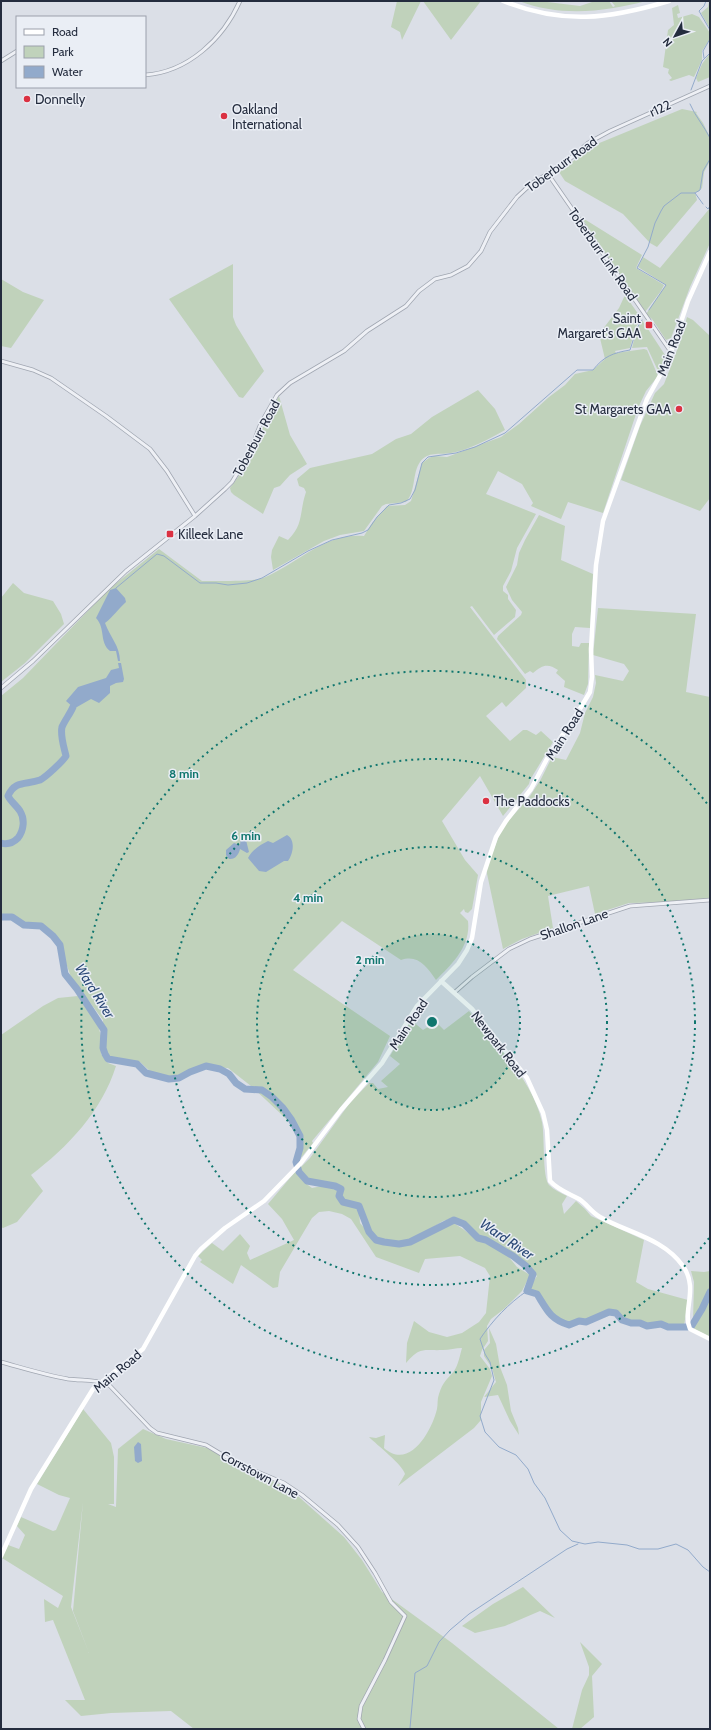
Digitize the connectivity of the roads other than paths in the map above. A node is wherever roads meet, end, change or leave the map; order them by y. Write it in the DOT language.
graph roads {
  1 [pos="240,1"];
  2 [pos="503,1"];
  3 [pos="669,1"];
  4 [pos="16,52"];
  5 [pos="1,61"];
  6 [pos="146,75"];
  7 [pos="710,86"];
  8 [pos="610,131"];
  9 [pos="548,174"];
  10 [pos="710,252"];
  11 [pos="672,352"];
  12 [pos="1,361"];
  13 [pos="195,516"];
  14 [pos="1,688"];
  15 [pos="710,900"];
  16 [pos="441,981"];
  17 [pos="455,992"];
  18 [pos="710,1339"];
  19 [pos="1,1362"];
  20 [pos="101,1381"];
  21 [pos="1,1556"];
  22 [pos="364,1729"];
  1 -- 6 [label="street"];
  2 -- 3 [label="main road"];
  4 -- 5 [label="street"];
  7 -- 8 [label="street, r122"];
  8 -- 9 [label="street, Toberburr Road"];
  9 -- 11 [label="street, Toberburr Link Road"];
  9 -- 13 [label="street, Toberburr Road"];
  10 -- 11 [label="main road, Main Road"];
  11 -- 16 [label="main road, Main Road"];
  12 -- 13 [label="street"];
  13 -- 14 [label="street, Toberburr Road"];
  15 -- 17 [label="street, Shallon Lane"];
  16 -- 17 [label="main road, Newpark Road"];
  16 -- 20 [label="main road, Main Road"];
  17 -- 18 [label="main road, Newpark Road"];
  19 -- 20 [label="street"];
  20 -- 21 [label="main road, Main Road"];
  20 -- 22 [label="street, Corrstown Lane"];
}
